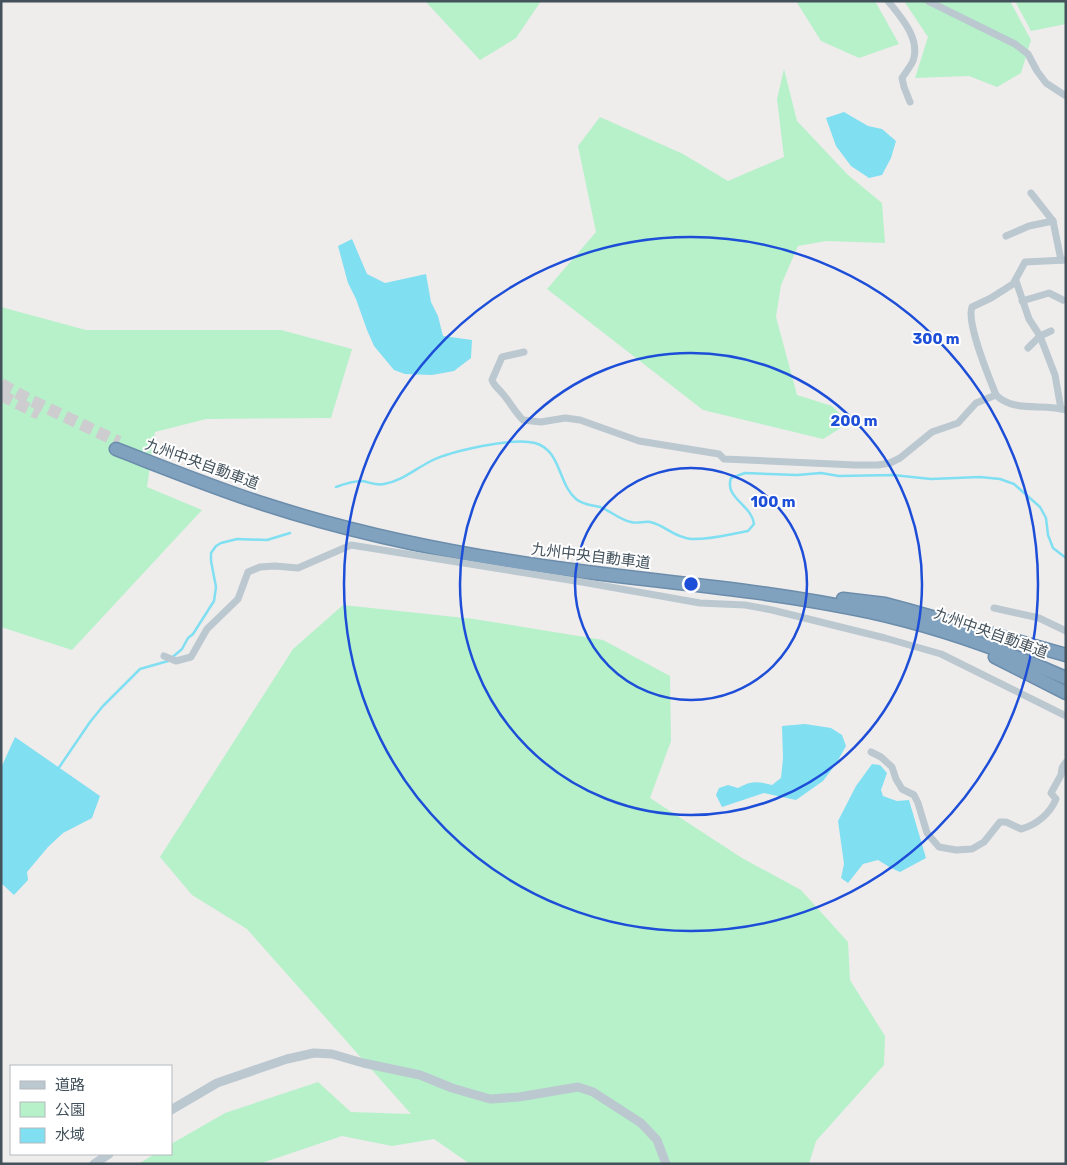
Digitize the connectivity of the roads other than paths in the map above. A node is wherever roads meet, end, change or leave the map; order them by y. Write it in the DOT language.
graph roads {
  1 [pos="888,1"];
  2 [pos="928,1"];
  3 [pos="1066,96"];
  4 [pos="910,102"];
  5 [pos="1031,193"];
  6 [pos="1053,221"];
  7 [pos="1006,236"];
  8 [pos="1064,260"];
  9 [pos="1016,281"];
  10 [pos="1063,300"];
  11 [pos="1022,301"];
  12 [pos="1051,331"];
  13 [pos="1040,336"];
  14 [pos="1028,348"];
  15 [pos="524,352"];
  16 [pos="996,395"];
  17 [pos="1063,409"];
  18 [pos="726,588"];
  19 [pos="823,596"];
  20 [pos="994,608"];
  21 [pos="1066,631"];
  22 [pos="1066,655"];
  23 [pos="164,656"];
  24 [pos="1066,670"];
  25 [pos="1066,678"];
  26 [pos="1066,693"];
  27 [pos="1066,716"];
  28 [pos="871,752"];
  29 [pos="1066,762"];
  30 [pos="172,1109"];
  31 [pos="108,1155"];
  32 [pos="94,1164"];
  33 [pos="666,1164"];
  1 -- 4 [label="street"];
  2 -- 3 [label="street"];
  5 -- 6 [label="street"];
  6 -- 7 [label="street"];
  6 -- 8 [label="street"];
  8 -- 9 [label="street"];
  9 -- 11 [label="street"];
  9 -- 16 [label="street"];
  10 -- 11 [label="street"];
  11 -- 13 [label="street"];
  12 -- 13 [label="street"];
  13 -- 14 [label="street"];
  13 -- 17 [label="street"];
  15 -- 16 [label="street"];
  16 -- 17 [label="street"];
  18 -- 19 [label="highway, 九州中央自動車道"];
  18 -- 25 [label="highway, 九州中央自動車道"];
  18 -- 26 [label="highway"];
  19 -- 22 [label="highway"];
  19 -- 24 [label="highway, 九州中央自動車道"];
  20 -- 21 [label="street"];
  23 -- 27 [label="street"];
  28 -- 29 [label="street"];
  30 -- 33 [label="street"];
  31 -- 32 [label="street"];
}
